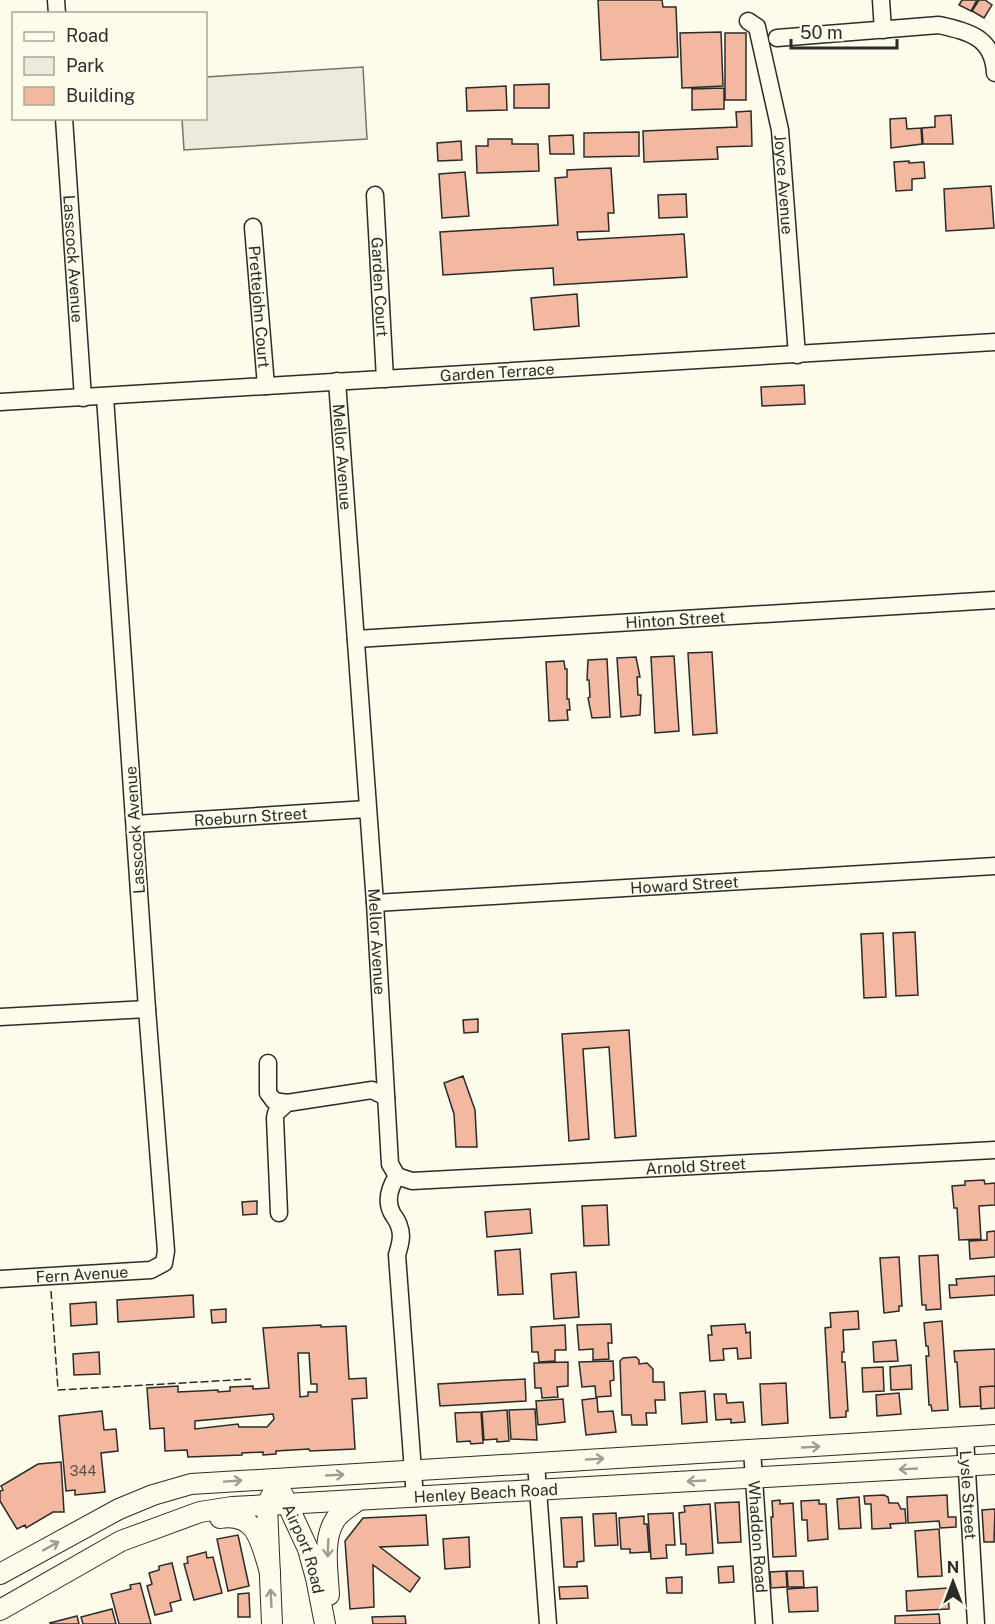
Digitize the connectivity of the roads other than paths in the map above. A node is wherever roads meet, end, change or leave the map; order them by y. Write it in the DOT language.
graph roads {
  1 [pos="881,0"];
  2 [pos="748,21"];
  3 [pos="884,30"];
  4 [pos="777,38"];
  5 [pos="995,73"];
  6 [pos="64,120"];
  7 [pos="375,195"];
  8 [pos="253,227"];
  9 [pos="995,342"];
  10 [pos="797,355"];
  11 [pos="385,379"];
  12 [pos="337,381"];
  13 [pos="266,386"];
  14 [pos="105,397"];
  15 [pos="82,398"];
  16 [pos="0,402"];
  17 [pos="995,600"];
  18 [pos="356,639"];
  19 [pos="367,808"];
  20 [pos="135,824"];
  21 [pos="995,866"];
  22 [pos="375,903"];
  23 [pos="147,1009"];
  24 [pos="0,1017"];
  25 [pos="268,1063"];
  26 [pos="386,1097"];
  27 [pos="287,1103"];
  28 [pos="995,1150"];
  29 [pos="397,1176"];
  30 [pos="279,1213"];
  31 [pos="164,1263"];
  32 [pos="0,1279"];
  33 [pos="995,1436"];
  34 [pos="965,1437"];
  35 [pos="752,1450"];
  36 [pos="536,1463"];
  37 [pos="995,1464"];
  38 [pos="966,1466"];
  39 [pos="413,1471"];
  40 [pos="755,1478"];
  41 [pos="276,1479"];
  42 [pos="538,1491"];
  43 [pos="415,1498"];
  44 [pos="357,1501"];
  45 [pos="288,1505"];
  46 [pos="267,1506"];
  47 [pos="121,1541"];
  48 [pos="270,1572"];
  49 [pos="0,1574"];
  50 [pos="2,1612"];
  51 [pos="272,1624"];
  52 [pos="325,1624"];
  53 [pos="330,1624"];
  54 [pos="548,1624"];
  55 [pos="764,1624"];
  56 [pos="976,1624"];
  1 -- 3 [label="street"];
  2 -- 10 [label="street, Joyce Avenue"];
  3 -- 4 [label="street"];
  3 -- 5 [label="street"];
  6 -- 15 [label="street, Lasscock Avenue"];
  7 -- 11 [label="street, Garden Court"];
  8 -- 13 [label="street, Prettejohn Court"];
  9 -- 10 [label="street, Garden Terrace"];
  10 -- 11 [label="street, Garden Terrace"];
  11 -- 12 [label="street, Garden Terrace"];
  12 -- 13 [label="street, Garden Terrace"];
  12 -- 18 [label="street, Mellor Avenue"];
  13 -- 14 [label="street, Garden Terrace"];
  14 -- 15 [label="street, Garden Terrace"];
  14 -- 20 [label="street, Lasscock Avenue"];
  15 -- 16 [label="street, Garden Terrace"];
  17 -- 18 [label="street, Hinton Street"];
  18 -- 19 [label="street, Mellor Avenue"];
  19 -- 20 [label="street, Roeburn Street"];
  19 -- 22 [label="street, Mellor Avenue"];
  20 -- 23 [label="street, Lasscock Avenue"];
  21 -- 22 [label="street, Howard Street"];
  22 -- 26 [label="street, Mellor Avenue"];
  23 -- 24 [label="street"];
  23 -- 31 [label="street, Lasscock Avenue"];
  25 -- 27 [label="street"];
  26 -- 27 [label="street"];
  26 -- 29 [label="street, Mellor Avenue"];
  27 -- 30 [label="street"];
  28 -- 29 [label="street, Arnold Street"];
  29 -- 39 [label="street"];
  31 -- 32 [label="street, Fern Avenue"];
  33 -- 34 [label="main road, Henley Beach Road"];
  35 -- 34 [label="main road, Henley Beach Road, one-way"];
  34 -- 38 [label="street, Lysle Street"];
  36 -- 35 [label="main road, Henley Beach Road, one-way"];
  35 -- 40 [label="street, Whaddon Road"];
  36 -- 39 [label="main road, Henley Beach Road"];
  36 -- 42 [label="street"];
  37 -- 38 [label="main road, Henley Beach Road"];
  38 -- 40 [label="main road, Henley Beach Road, one-way"];
  38 -- 56 [label="street, Lysle Street"];
  41 -- 39 [label="main road, Henley Beach Road, one-way"];
  39 -- 43 [label="street"];
  40 -- 42 [label="main road, Henley Beach Road, one-way"];
  40 -- 55 [label="street, Whaddon Road"];
  41 -- 45 [label="main road, Airport Road"];
  41 -- 46 [label="main road, Airport Road"];
  49 -- 41 [label="main road, Henley Beach Road, one-way"];
  42 -- 43 [label="main road, Henley Beach Road"];
  42 -- 54 [label="street"];
  43 -- 44 [label="main road, Henley Beach Road"];
  44 -- 45 [label="main road, Henley Beach Road"];
  44 -- 53 [label="main road, one-way"];
  45 -- 46 [label="main road, Henley Beach Road"];
  45 -- 52 [label="main road, Airport Road"];
  46 -- 47 [label="main road, Henley Beach Road"];
  46 -- 48 [label="main road, Airport Road"];
  47 -- 48 [label="main road"];
  47 -- 50 [label="main road, Henley Beach Road"];
  51 -- 48 [label="main road, Airport Road, one-way"];
}
